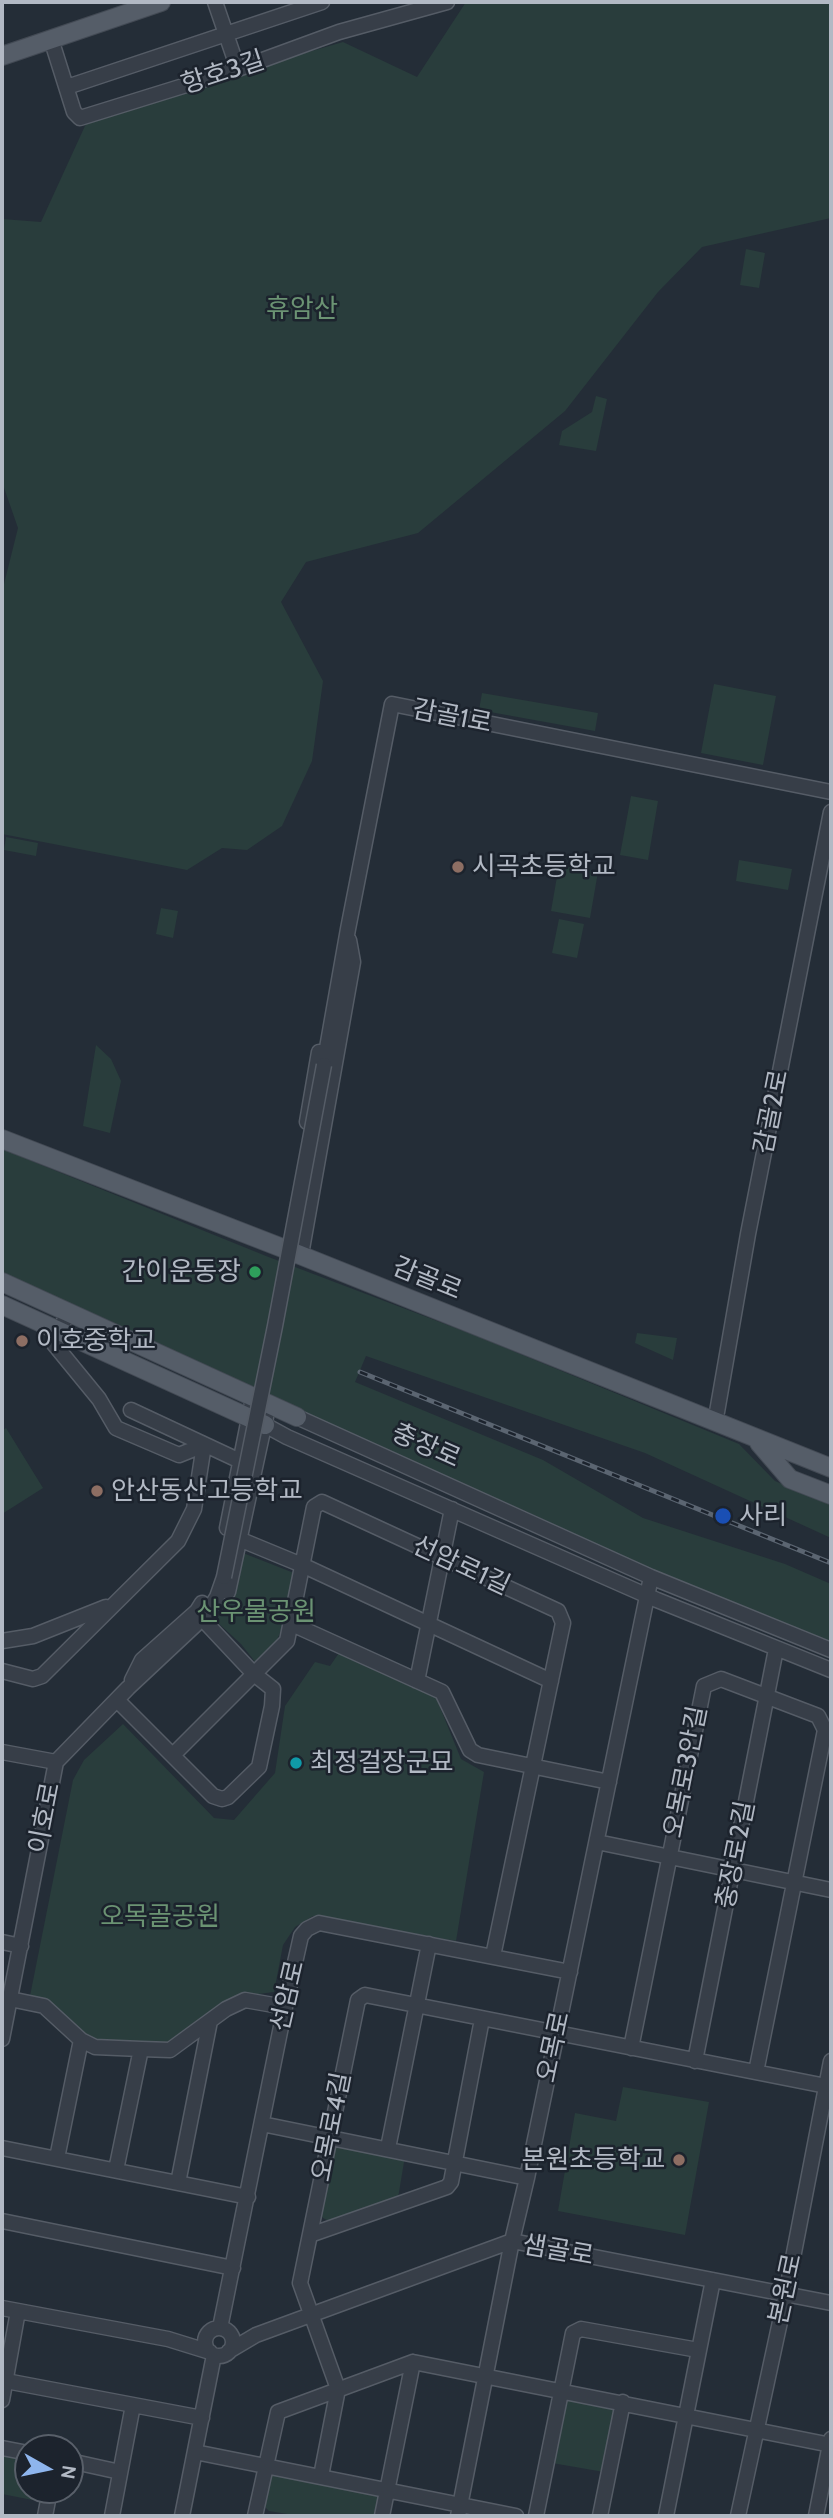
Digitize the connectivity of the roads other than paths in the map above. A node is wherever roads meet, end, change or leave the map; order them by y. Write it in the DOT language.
graph roads {
  1 [pos="161,2"];
  2 [pos="215,2"];
  3 [pos="322,2"];
  4 [pos="440,3"];
  5 [pos="226,33"];
  6 [pos="51,38"];
  7 [pos="2,56"];
  8 [pos="238,69"];
  9 [pos="66,87"];
  10 [pos="831,792"];
  11 [pos="831,812"];
  12 [pos="348,929"];
  13 [pos="2,1128"];
  14 [pos="2,1139"];
  15 [pos="293,1249"];
  16 [pos="2,1282"];
  17 [pos="2,1305"];
  18 [pos="68,1312"];
  19 [pos="58,1332"];
  20 [pos="261,1401"];
  21 [pos="131,1410"];
  22 [pos="717,1412"];
  23 [pos="248,1417"];
  24 [pos="297,1417"];
  25 [pos="265,1425"];
  26 [pos="757,1440"];
  27 [pos="204,1446"];
  28 [pos="831,1457"];
  29 [pos="240,1461"];
  30 [pos="831,1468"];
  31 [pos="831,1495"];
  32 [pos="452,1509"];
  33 [pos="239,1539"];
  34 [pos="443,1557"];
  35 [pos="302,1565"];
  36 [pos="224,1577"];
  37 [pos="651,1577"];
  38 [pos="646,1594"];
  39 [pos="113,1604"];
  40 [pos="292,1624"];
  41 [pos="428,1624"];
  42 [pos="208,1625"];
  43 [pos="2,1641"];
  44 [pos="776,1648"];
  45 [pos="831,1650"];
  46 [pos="831,1670"];
  47 [pos="2,1671"];
  48 [pos="254,1674"];
  49 [pos="417,1681"];
  50 [pos="551,1681"];
  51 [pos="128,1688"];
  52 [pos="767,1697"];
  53 [pos="117,1700"];
  54 [pos="2,1752"];
  55 [pos="174,1754"];
  56 [pos="56,1762"];
  57 [pos="531,1765"];
  58 [pos="608,1782"];
  59 [pos="597,1842"];
  60 [pos="669,1858"];
  61 [pos="733,1870"];
  62 [pos="793,1882"];
  63 [pos="831,1890"];
  64 [pos="2,1942"];
  65 [pos="429,1944"];
  66 [pos="21,1946"];
  67 [pos="493,1956"];
  68 [pos="570,1972"];
  69 [pos="10,1999"];
  70 [pos="417,2004"];
  71 [pos="285,2007"];
  72 [pos="482,2019"];
  73 [pos="210,2021"];
  74 [pos="557,2033"];
  75 [pos="2,2039"];
  76 [pos="81,2040"];
  77 [pos="631,2048"];
  78 [pos="141,2049"];
  79 [pos="695,2061"];
  80 [pos="831,2062"];
  81 [pos="756,2072"];
  82 [pos="829,2087"];
  83 [pos="262,2124"];
  84 [pos="330,2137"];
  85 [pos="2,2148"];
  86 [pos="388,2148"];
  87 [pos="57,2158"];
  88 [pos="454,2161"];
  89 [pos="116,2170"];
  90 [pos="527,2178"];
  91 [pos="178,2183"];
  92 [pos="248,2197"];
  93 [pos="2,2221"];
  94 [pos="310,2235"];
  95 [pos="512,2241"];
  96 [pos="233,2268"];
  97 [pos="713,2280"];
  98 [pos="786,2294"];
  99 [pos="831,2303"];
  100 [pos="2,2308"];
  101 [pos="18,2311"];
  102 [pos="310,2314"];
  103 [pos="219,2331"];
  104 [pos="256,2335"];
  105 [pos="168,2339"];
  106 [pos="698,2350"];
  107 [pos="229,2351"];
  108 [pos="212,2353"];
  109 [pos="413,2362"];
  110 [pos="486,2375"];
  111 [pos="6,2381"];
  112 [pos="338,2389"];
  113 [pos="562,2390"];
  114 [pos="2,2400"];
  115 [pos="623,2403"];
  116 [pos="133,2405"];
  117 [pos="686,2415"];
  118 [pos="202,2418"];
  119 [pos="756,2430"];
  120 [pos="831,2443"];
  121 [pos="195,2452"];
  122 [pos="84,2464"];
  123 [pos="267,2466"];
  124 [pos="120,2472"];
  125 [pos="321,2476"];
  126 [pos="387,2490"];
  127 [pos="459,2511"];
  128 [pos="112,2516"];
  129 [pos="182,2516"];
  130 [pos="257,2516"];
  131 [pos="382,2516"];
  132 [pos="516,2516"];
  133 [pos="536,2516"];
  134 [pos="600,2516"];
  135 [pos="666,2516"];
  136 [pos="738,2516"];
  137 [pos="816,2516"];
  1 -- 6 [label="main road"];
  2 -- 5 [label="street"];
  3 -- 5 [label="street"];
  4 -- 8 [label="street, 항호3길"];
  5 -- 8 [label="street"];
  5 -- 9 [label="street"];
  6 -- 7 [label="main road"];
  6 -- 9 [label="street, 항호3길"];
  8 -- 9 [label="street, 항호3길"];
  10 -- 12 [label="street, 감골1로"];
  11 -- 22 [label="street, 감골2로"];
  12 -- 15 [label="street"];
  12 -- 36 [label="street, 감골1로, bridge"];
  13 -- 15 [label="main road, 감골로"];
  14 -- 15 [label="main road, 감골로"];
  15 -- 22 [label="main road, 감골로"];
  15 -- 26 [label="main road, 감골로"];
  16 -- 18 [label="main road, 충장로"];
  17 -- 19 [label="main road, 충장로"];
  18 -- 19 [label="street"];
  18 -- 20 [label="main road, 충장로"];
  19 -- 23 [label="main road, 충장로"];
  19 -- 27 [label="street"];
  20 -- 23 [label="street"];
  20 -- 24 [label="main road, 충장로"];
  20 -- 25 [label="street"];
  21 -- 27 [label="street"];
  22 -- 28 [label="main road, 감골로"];
  23 -- 25 [label="main road, 충장로"];
  23 -- 29 [label="street"];
  24 -- 37 [label="street, 충장로"];
  25 -- 32 [label="street, 충장로"];
  25 -- 33 [label="street"];
  26 -- 30 [label="main road, 감골로"];
  26 -- 31 [label="main road"];
  27 -- 29 [label="street"];
  27 -- 39 [label="street"];
  29 -- 51 [label="street"];
  32 -- 34 [label="street"];
  32 -- 38 [label="street, 충장로"];
  33 -- 35 [label="street"];
  33 -- 42 [label="street"];
  34 -- 35 [label="street, 선암로1길"];
  34 -- 41 [label="street"];
  34 -- 50 [label="street, 선암로1길"];
  35 -- 40 [label="street, 선암로1길"];
  35 -- 41 [label="street"];
  36 -- 51 [label="street, 이호로"];
  37 -- 38 [label="street, 오목로"];
  37 -- 45 [label="street, 충장로"];
  38 -- 44 [label="street, 충장로"];
  38 -- 58 [label="street, 오목로"];
  39 -- 43 [label="street"];
  39 -- 47 [label="street"];
  40 -- 48 [label="street, 선암로1길"];
  40 -- 49 [label="street"];
  41 -- 49 [label="street"];
  41 -- 50 [label="street"];
  42 -- 48 [label="street"];
  42 -- 51 [label="street"];
  44 -- 46 [label="street, 충장로"];
  44 -- 52 [label="street, 충장로2길"];
  48 -- 55 [label="street, 선암로1길"];
  48 -- 55 [label="street"];
  49 -- 57 [label="street"];
  50 -- 57 [label="street, 선암로1길"];
  51 -- 53 [label="street, 이호로"];
  52 -- 60 [label="street, 오목로3안길"];
  52 -- 61 [label="street, 충장로2길"];
  52 -- 62 [label="street, 오목로3안길"];
  53 -- 55 [label="street"];
  53 -- 56 [label="street, 이호로"];
  54 -- 56 [label="street"];
  56 -- 66 [label="street, 이호로"];
  57 -- 58 [label="street"];
  57 -- 67 [label="street, 선암로1길"];
  58 -- 59 [label="street, 오목로"];
  59 -- 60 [label="street"];
  59 -- 68 [label="street, 오목로"];
  60 -- 61 [label="street"];
  60 -- 77 [label="street, 오목로3안길"];
  61 -- 62 [label="street"];
  61 -- 79 [label="street, 충장로2길"];
  62 -- 63 [label="street"];
  62 -- 81 [label="street, 오목로3안길"];
  64 -- 66 [label="street"];
  65 -- 67 [label="street, 선암로"];
  65 -- 70 [label="street"];
  65 -- 71 [label="street, 선암로"];
  66 -- 69 [label="street, 이호로"];
  67 -- 68 [label="street, 선암로"];
  68 -- 74 [label="street, 오목로"];
  69 -- 75 [label="street, 이호로"];
  69 -- 76 [label="street"];
  70 -- 72 [label="street, 오목로4길"];
  70 -- 84 [label="street, 오목로4길"];
  70 -- 86 [label="street"];
  71 -- 73 [label="street"];
  71 -- 83 [label="street, 선암로"];
  72 -- 74 [label="street, 오목로4길"];
  72 -- 88 [label="street"];
  73 -- 78 [label="street"];
  73 -- 91 [label="street"];
  74 -- 77 [label="street, 오목로4길"];
  74 -- 90 [label="street, 오목로"];
  76 -- 78 [label="street"];
  76 -- 87 [label="street"];
  77 -- 79 [label="street, 오목로4길"];
  78 -- 89 [label="street"];
  79 -- 81 [label="street, 오목로4길"];
  80 -- 82 [label="street, 본원로"];
  81 -- 82 [label="street, 오목로4길"];
  82 -- 98 [label="street, 본원로"];
  83 -- 84 [label="street"];
  83 -- 92 [label="street, 선암로"];
  84 -- 86 [label="street"];
  84 -- 94 [label="street, 오목로4길"];
  85 -- 87 [label="street"];
  86 -- 88 [label="street"];
  87 -- 89 [label="street"];
  88 -- 90 [label="street"];
  88 -- 94 [label="street"];
  89 -- 91 [label="street"];
  90 -- 95 [label="street, 오목로"];
  91 -- 92 [label="street"];
  92 -- 96 [label="street, 선암로"];
  93 -- 96 [label="street"];
  94 -- 102 [label="street, 오목로4길"];
  95 -- 97 [label="street, 샘골로"];
  95 -- 102 [label="street, 샘골로"];
  95 -- 110 [label="street, 오목로"];
  96 -- 103 [label="street, 선암로"];
  97 -- 98 [label="street, 샘골로"];
  97 -- 106 [label="street"];
  98 -- 99 [label="street, 샘골로"];
  98 -- 119 [label="street, 본원로"];
  100 -- 101 [label="street"];
  101 -- 105 [label="street"];
  101 -- 111 [label="street"];
  102 -- 104 [label="street, 샘골로"];
  102 -- 112 [label="street, 오목로4길"];
  103 -- 104 [label="street"];
  103 -- 105 [label="street"];
  103 -- 107 [label="street"];
  103 -- 108 [label="street"];
  104 -- 107 [label="street, 샘골로"];
  105 -- 108 [label="street"];
  106 -- 113 [label="street"];
  106 -- 117 [label="street"];
  107 -- 108 [label="street"];
  108 -- 118 [label="street"];
  109 -- 110 [label="street"];
  109 -- 112 [label="street"];
  109 -- 126 [label="street"];
  110 -- 113 [label="street"];
  110 -- 127 [label="street, 오목로"];
  111 -- 114 [label="street"];
  111 -- 116 [label="street"];
  112 -- 123 [label="street"];
  112 -- 125 [label="street"];
  113 -- 115 [label="street"];
  113 -- 133 [label="street"];
  115 -- 117 [label="street"];
  115 -- 134 [label="street"];
  116 -- 118 [label="street"];
  116 -- 124 [label="street"];
  117 -- 119 [label="street"];
  117 -- 135 [label="street"];
  118 -- 121 [label="street"];
  119 -- 120 [label="street"];
  119 -- 136 [label="street, 본원로"];
  120 -- 137 [label="street"];
  121 -- 123 [label="street"];
  121 -- 129 [label="street"];
  122 -- 124 [label="street"];
  123 -- 125 [label="street"];
  123 -- 130 [label="street"];
  124 -- 128 [label="street"];
  125 -- 126 [label="street"];
  126 -- 127 [label="street"];
  126 -- 131 [label="street"];
  127 -- 132 [label="street"];
}
